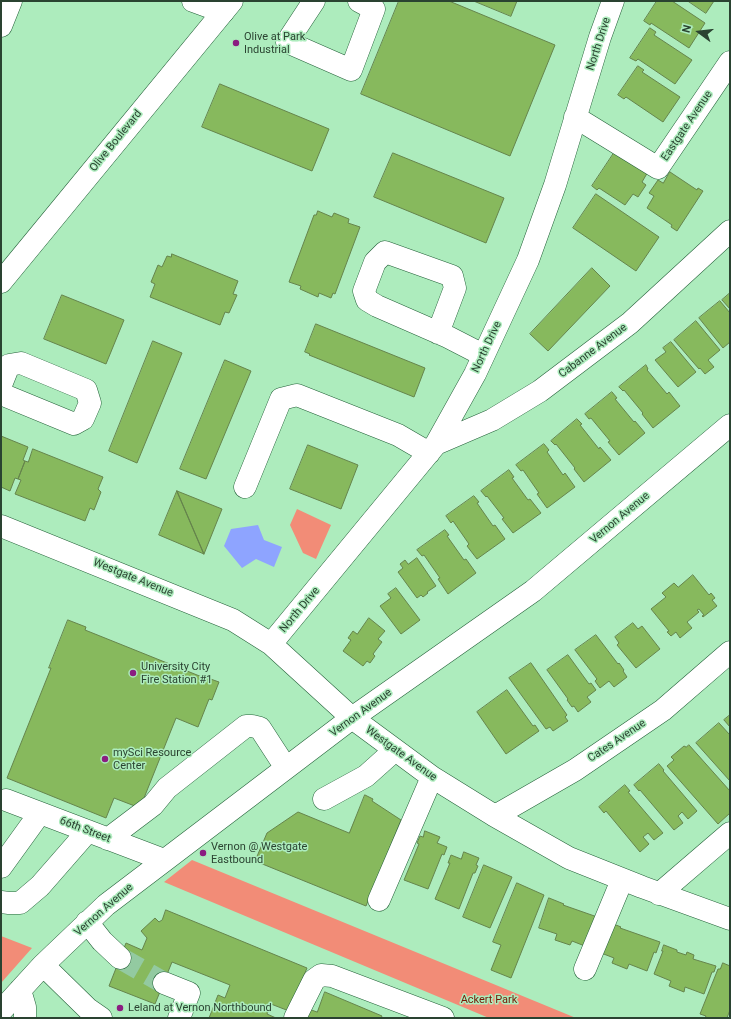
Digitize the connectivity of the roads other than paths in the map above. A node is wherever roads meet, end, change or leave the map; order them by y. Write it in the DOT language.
graph roads {
  1 [pos="11,1"];
  2 [pos="193,1"];
  3 [pos="314,1"];
  4 [pos="359,1"];
  5 [pos="613,1"];
  6 [pos="227,7"];
  7 [pos="1,26"];
  8 [pos="730,62"];
  9 [pos="576,117"];
  10 [pos="730,231"];
  11 [pos="1,282"];
  12 [pos="438,333"];
  13 [pos="483,355"];
  14 [pos="1,385"];
  15 [pos="1,394"];
  16 [pos="730,425"];
  17 [pos="432,449"];
  18 [pos="245,487"];
  19 [pos="1,526"];
  20 [pos="271,644"];
  21 [pos="730,652"];
  22 [pos="352,718"];
  23 [pos="395,750"];
  24 [pos="286,768"];
  25 [pos="432,776"];
  26 [pos="324,799"];
  27 [pos="6,800"];
  28 [pos="40,813"];
  29 [pos="495,816"];
  30 [pos="730,833"];
  31 [pos="98,835"];
  32 [pos="164,860"];
  33 [pos="1,867"];
  34 [pos="622,880"];
  35 [pos="659,894"];
  36 [pos="379,900"];
  37 [pos="1,902"];
  38 [pos="730,919"];
  39 [pos="87,922"];
  40 [pos="120,958"];
  41 [pos="43,964"];
  42 [pos="585,969"];
  43 [pos="164,983"];
  44 [pos="20,990"];
  45 [pos="1,1010"];
  46 [pos="25,1018"];
  47 [pos="101,1018"];
  48 [pos="179,1018"];
  49 [pos="295,1018"];
  50 [pos="443,1018"];
  1 -- 7 [label="street"];
  2 -- 6 [label="street"];
  3 -- 4 [label="street"];
  5 -- 9 [label="street, North Drive"];
  6 -- 11 [label="street, Olive Boulevard"];
  8 -- 9 [label="street, Eastgate Avenue"];
  9 -- 13 [label="street, North Drive"];
  10 -- 17 [label="street, Cabanne Avenue"];
  12 -- 13 [label="street"];
  13 -- 17 [label="street, North Drive"];
  14 -- 15 [label="street"];
  16 -- 22 [label="street, Vernon Avenue"];
  17 -- 18 [label="street"];
  17 -- 20 [label="street, North Drive"];
  19 -- 20 [label="street, Westgate Avenue"];
  20 -- 22 [label="street, Westgate Avenue"];
  21 -- 29 [label="street, Cates Avenue"];
  22 -- 23 [label="street, Westgate Avenue"];
  22 -- 24 [label="street, Vernon Avenue"];
  23 -- 25 [label="street, Westgate Avenue"];
  23 -- 26 [label="street"];
  24 -- 31 [label="street"];
  24 -- 32 [label="street, Vernon Avenue"];
  25 -- 29 [label="street, Westgate Avenue"];
  25 -- 36 [label="street"];
  27 -- 28 [label="street, 66th Street"];
  28 -- 31 [label="street, 66th Street"];
  28 -- 33 [label="street"];
  29 -- 34 [label="street, Westgate Avenue"];
  30 -- 35 [label="street"];
  31 -- 32 [label="street, 66th Street"];
  31 -- 37 [label="street"];
  32 -- 39 [label="street, Vernon Avenue"];
  34 -- 35 [label="street, Westgate Avenue"];
  34 -- 42 [label="street"];
  35 -- 38 [label="street, Westgate Avenue"];
  39 -- 40 [label="street"];
  39 -- 41 [label="street, Vernon Avenue"];
  41 -- 44 [label="street, Vernon Avenue"];
  41 -- 47 [label="street"];
  43 -- 48 [label="street"];
  44 -- 45 [label="street, Vernon Avenue"];
  44 -- 46 [label="street"];
  49 -- 50 [label="street"];
}
